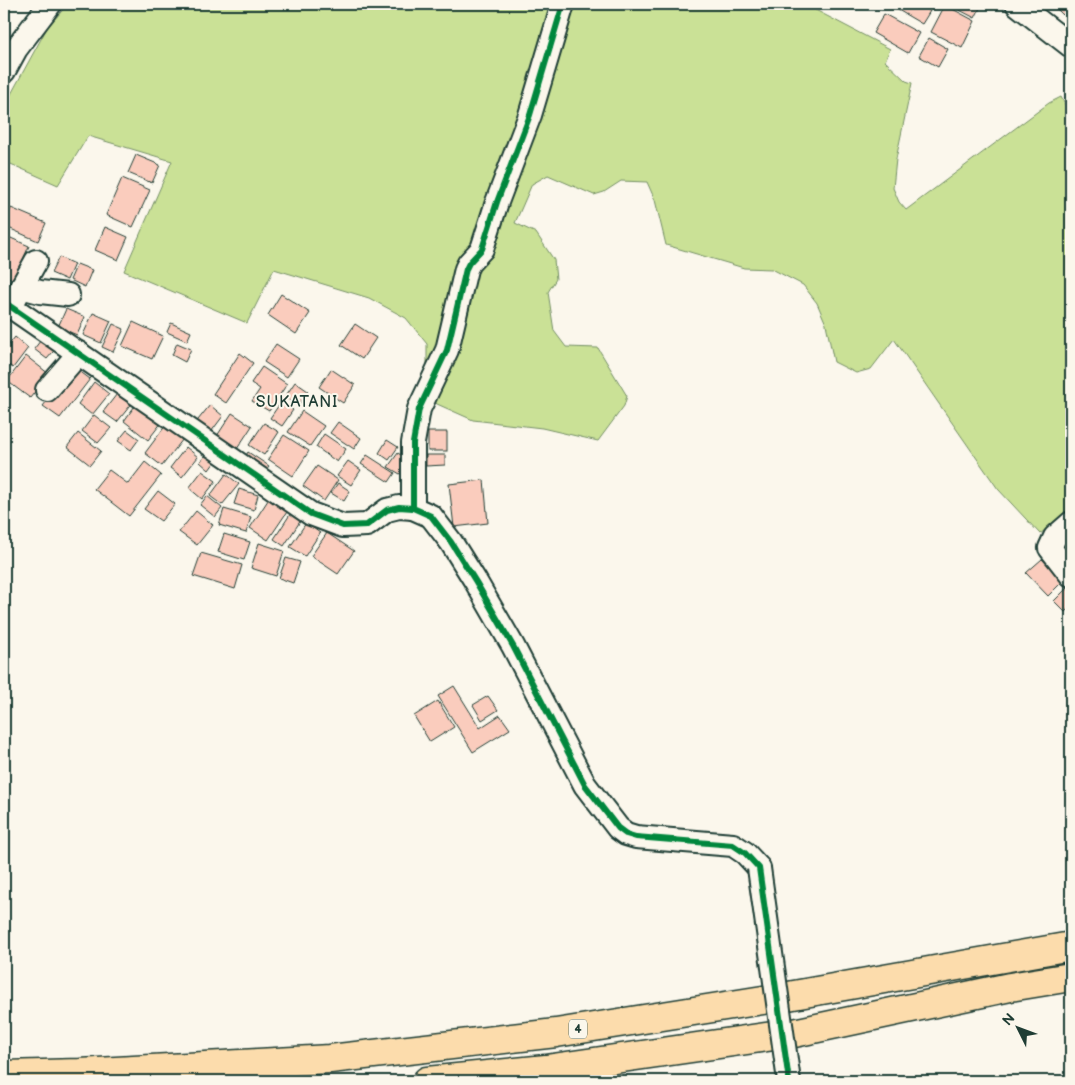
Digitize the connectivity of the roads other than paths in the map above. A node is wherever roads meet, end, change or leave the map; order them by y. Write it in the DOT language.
graph roads {
  1 [pos="50,4"];
  2 [pos="563,4"];
  3 [pos="1017,4"];
  4 [pos="1071,46"];
  5 [pos="4,71"];
  6 [pos="36,261"];
  7 [pos="68,295"];
  8 [pos="12,298"];
  9 [pos="79,353"];
  10 [pos="47,390"];
  11 [pos="413,508"];
  12 [pos="1071,523"];
  13 [pos="1071,575"];
  14 [pos="1071,946"];
  15 [pos="1005,958"];
  16 [pos="1071,977"];
  17 [pos="1010,987"];
  18 [pos="4,1075"];
  19 [pos="427,1081"];
  20 [pos="789,1081"];
  1 -- 5 [label="street"];
  2 -- 11 [label="street"];
  3 -- 4 [label="street"];
  6 -- 8 [label="street"];
  7 -- 8 [label="street"];
  8 -- 9 [label="street"];
  9 -- 10 [label="street"];
  9 -- 11 [label="street"];
  11 -- 20 [label="street, bridge"];
  12 -- 13 [label="street"];
  14 -- 15 [label="highway, 4"];
  15 -- 17 [label="street"];
  15 -- 18 [label="highway, 4"];
  16 -- 17 [label="highway"];
  17 -- 19 [label="highway"];
}
